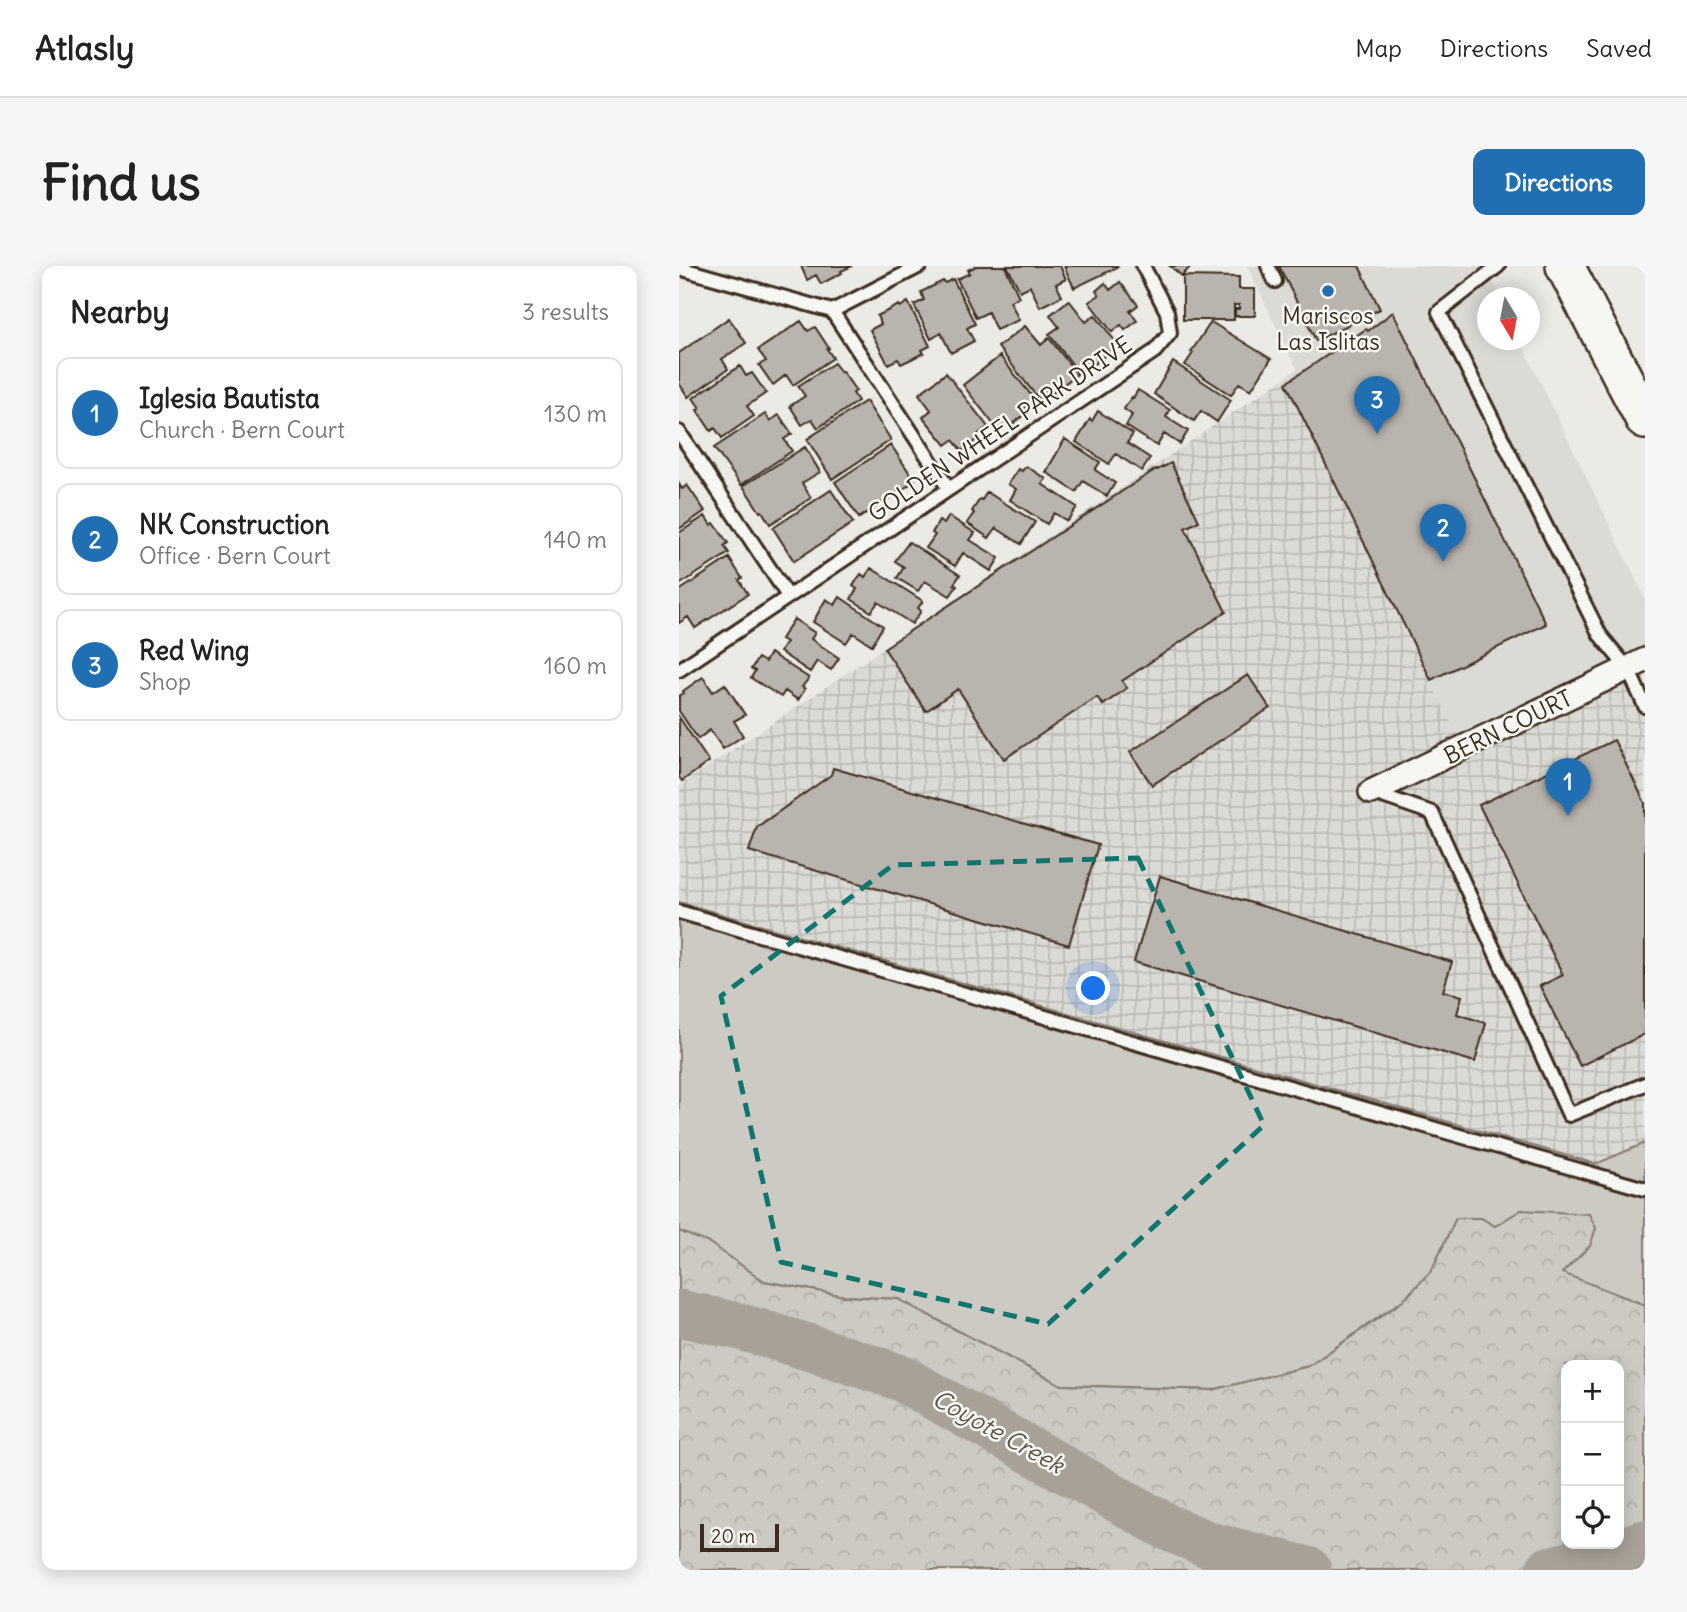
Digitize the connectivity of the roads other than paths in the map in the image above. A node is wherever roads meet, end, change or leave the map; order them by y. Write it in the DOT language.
graph roads {
  1 [pos="920,266"];
  2 [pos="1143,266"];
  3 [pos="1268,266"];
  4 [pos="1498,266"];
  5 [pos="1565,266"];
  6 [pos="679,268"];
  7 [pos="1275,281"];
  8 [pos="832,312"];
  9 [pos="1645,420"];
  10 [pos="679,432"];
  11 [pos="949,489"];
  12 [pos="788,596"];
  13 [pos="1636,665"];
  14 [pos="679,670"];
  15 [pos="1645,706"];
  16 [pos="1371,792"];
  17 [pos="679,912"];
  18 [pos="1645,1084"];
  19 [pos="1645,1189"];
  1 -- 8 [label="lane"];
  2 -- 11 [label="lane, GOLDEN WHEEL PARK DRIVE"];
  3 -- 7 [label="lane"];
  4 -- 13 [label="lane"];
  5 -- 9 [label="main road"];
  6 -- 8 [label="lane"];
  8 -- 11 [label="lane"];
  10 -- 12 [label="lane"];
  11 -- 12 [label="lane, GOLDEN WHEEL PARK DRIVE"];
  12 -- 14 [label="lane, GOLDEN WHEEL PARK DRIVE"];
  13 -- 15 [label="lane"];
  13 -- 16 [label="street, BERN COURT"];
  16 -- 18 [label="lane"];
  17 -- 19 [label="lane"];
}
